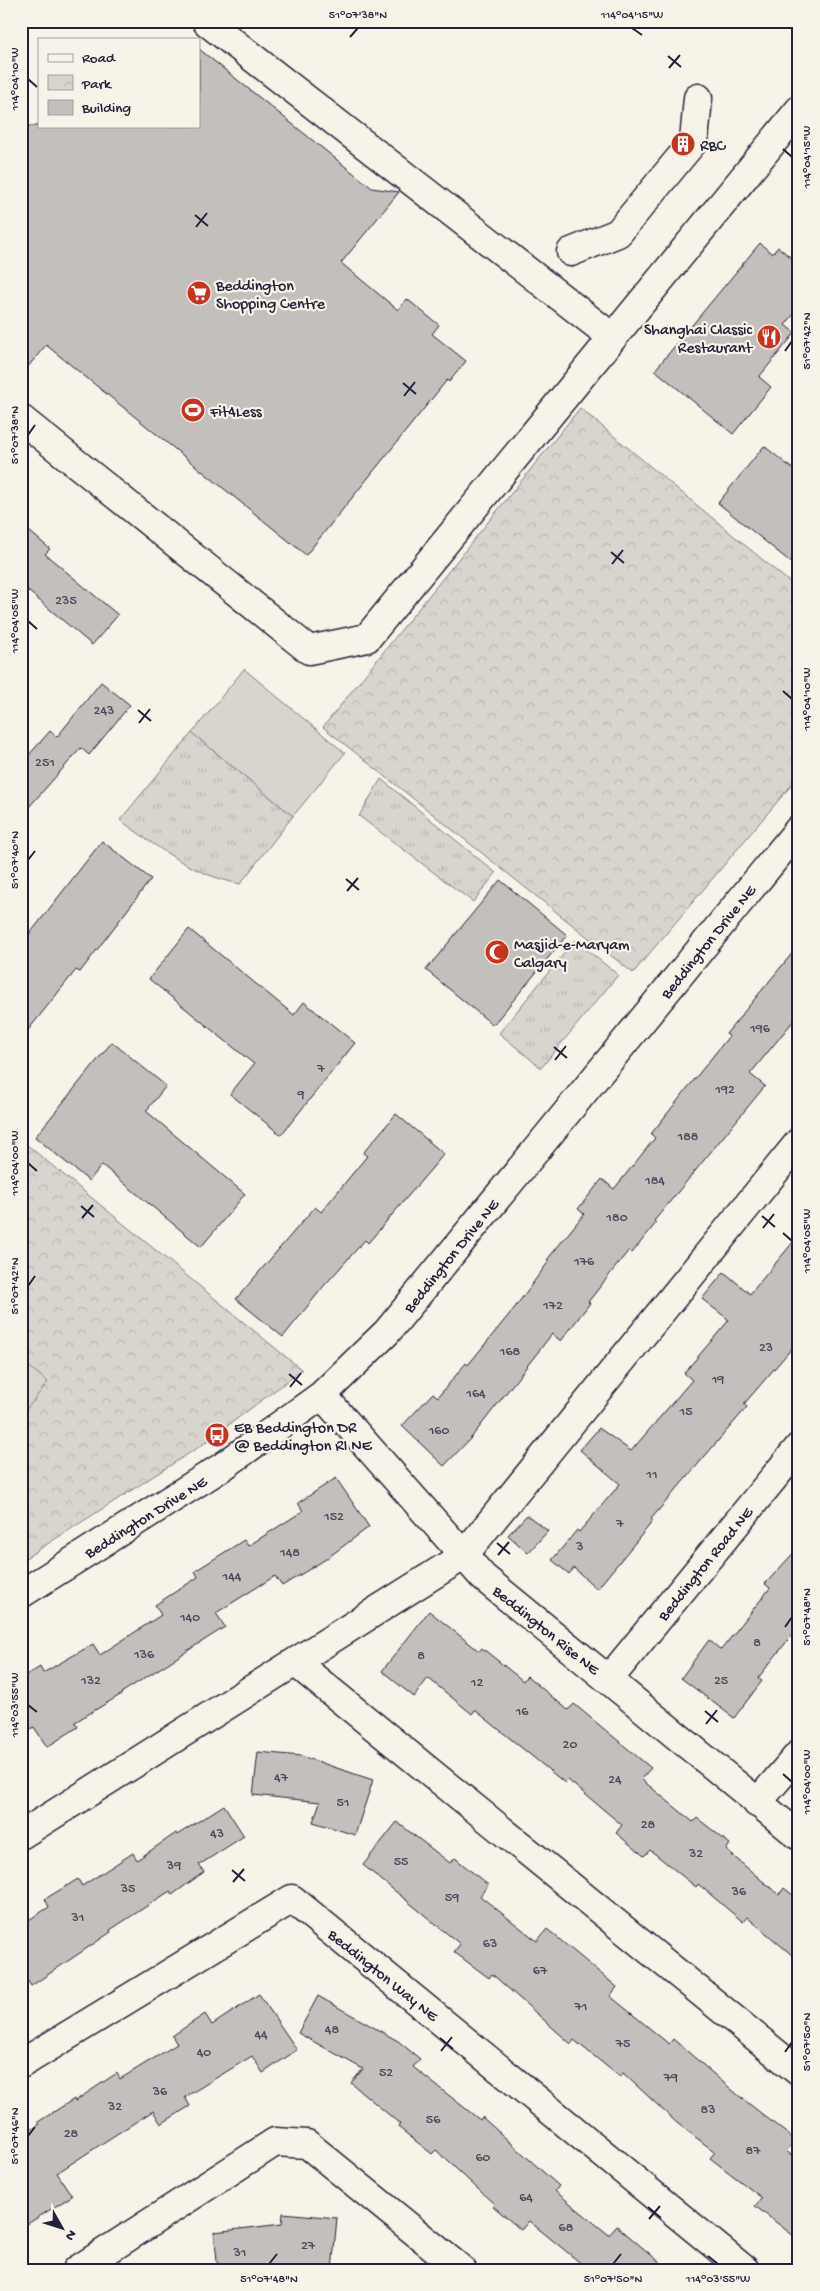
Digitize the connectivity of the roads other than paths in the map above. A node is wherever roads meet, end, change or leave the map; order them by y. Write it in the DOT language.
graph roads {
  1 [pos="207,21"];
  2 [pos="698,98"];
  3 [pos="799,110"];
  4 [pos="572,252"];
  5 [pos="612,337"];
  6 [pos="21,419"];
  7 [pos="799,828"];
  8 [pos="799,1142"];
  9 [pos="322,1395"];
  10 [pos="799,1447"];
  11 [pos="463,1556"];
  12 [pos="21,1594"];
  13 [pos="296,1663"];
  14 [pos="609,1679"];
  15 [pos="799,1754"];
  16 [pos="757,1803"];
  17 [pos="21,1836"];
  18 [pos="799,1836"];
  19 [pos="21,2064"];
  20 [pos="799,2072"];
  21 [pos="77,2270"];
  22 [pos="462,2270"];
  23 [pos="745,2270"];
  1 -- 5 [label="street"];
  2 -- 4 [label="street"];
  3 -- 5 [label="street"];
  5 -- 6 [label="street"];
  7 -- 9 [label="street, Beddington Drive NE"];
  8 -- 11 [label="street"];
  9 -- 11 [label="street, Beddington Rise NE"];
  9 -- 12 [label="street, Beddington Drive NE"];
  10 -- 14 [label="street, Beddington Road NE"];
  11 -- 13 [label="street"];
  11 -- 14 [label="street, Beddington Rise NE"];
  13 -- 17 [label="street"];
  13 -- 20 [label="street"];
  14 -- 16 [label="street, Beddington Rise NE"];
  15 -- 16 [label="street"];
  16 -- 18 [label="street, Beddington Rise NE"];
  19 -- 23 [label="street, Beddington Way NE"];
  21 -- 22 [label="street"];
}
